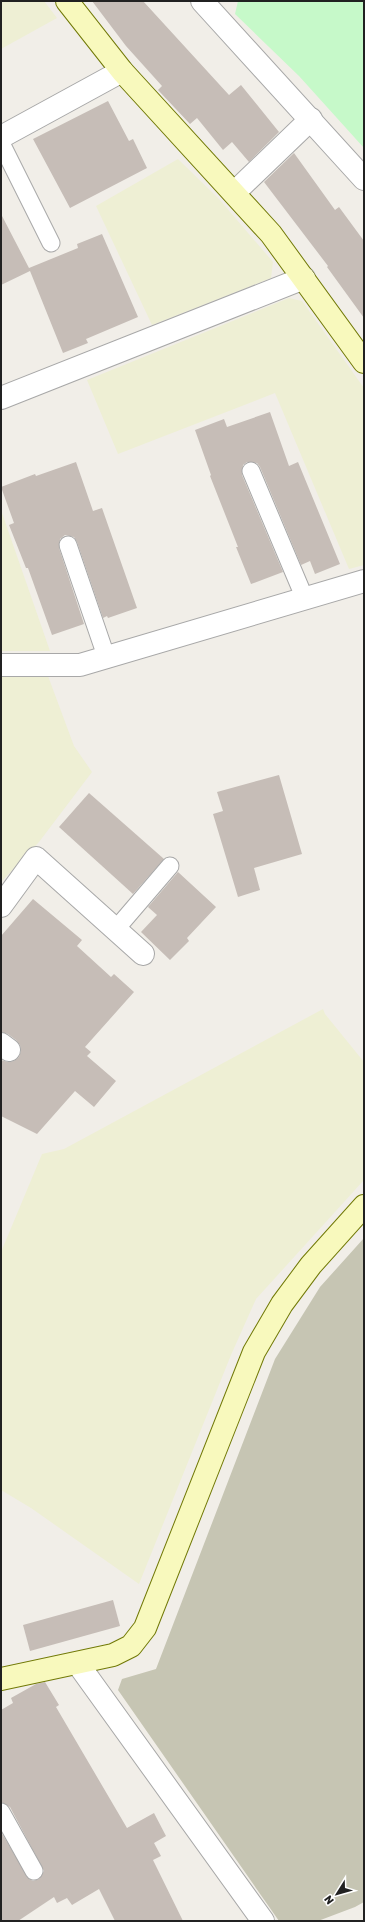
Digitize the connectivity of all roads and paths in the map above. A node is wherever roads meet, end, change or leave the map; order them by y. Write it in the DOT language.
graph roads {
  1 [pos="67,1"];
  2 [pos="202,1"];
  3 [pos="122,71"];
  4 [pos="311,119"];
  5 [pos="1,137"];
  6 [pos="1,143"];
  7 [pos="364,179"];
  8 [pos="234,193"];
  9 [pos="51,243"];
  10 [pos="304,278"];
  11 [pos="364,362"];
  12 [pos="1,398"];
  13 [pos="251,471"];
  14 [pos="68,545"];
  15 [pos="364,580"];
  16 [pos="305,599"];
  17 [pos="107,659"];
  18 [pos="1,664"];
  19 [pos="170,866"];
  20 [pos="1,906"];
  21 [pos="116,929"];
  22 [pos="143,954"];
  23 [pos="364,1206"];
  24 [pos="78,1664"];
  25 [pos="1,1679"];
  26 [pos="1,1812"];
  27 [pos="34,1871"];
  28 [pos="263,1921"];
  1 -- 3 [label="street"];
  2 -- 4 [label="street"];
  3 -- 5 [label="street"];
  3 -- 8 [label="street"];
  4 -- 7 [label="street"];
  4 -- 8 [label="street"];
  6 -- 9 [label="lane"];
  8 -- 10 [label="street"];
  10 -- 11 [label="street"];
  10 -- 12 [label="street"];
  13 -- 16 [label="lane"];
  14 -- 17 [label="lane"];
  15 -- 16 [label="street"];
  16 -- 17 [label="street"];
  17 -- 18 [label="street"];
  19 -- 21 [label="lane"];
  20 -- 21 [label="street"];
  21 -- 22 [label="street"];
  23 -- 24 [label="street"];
  24 -- 25 [label="street"];
  24 -- 28 [label="street"];
  26 -- 27 [label="lane"];
}
